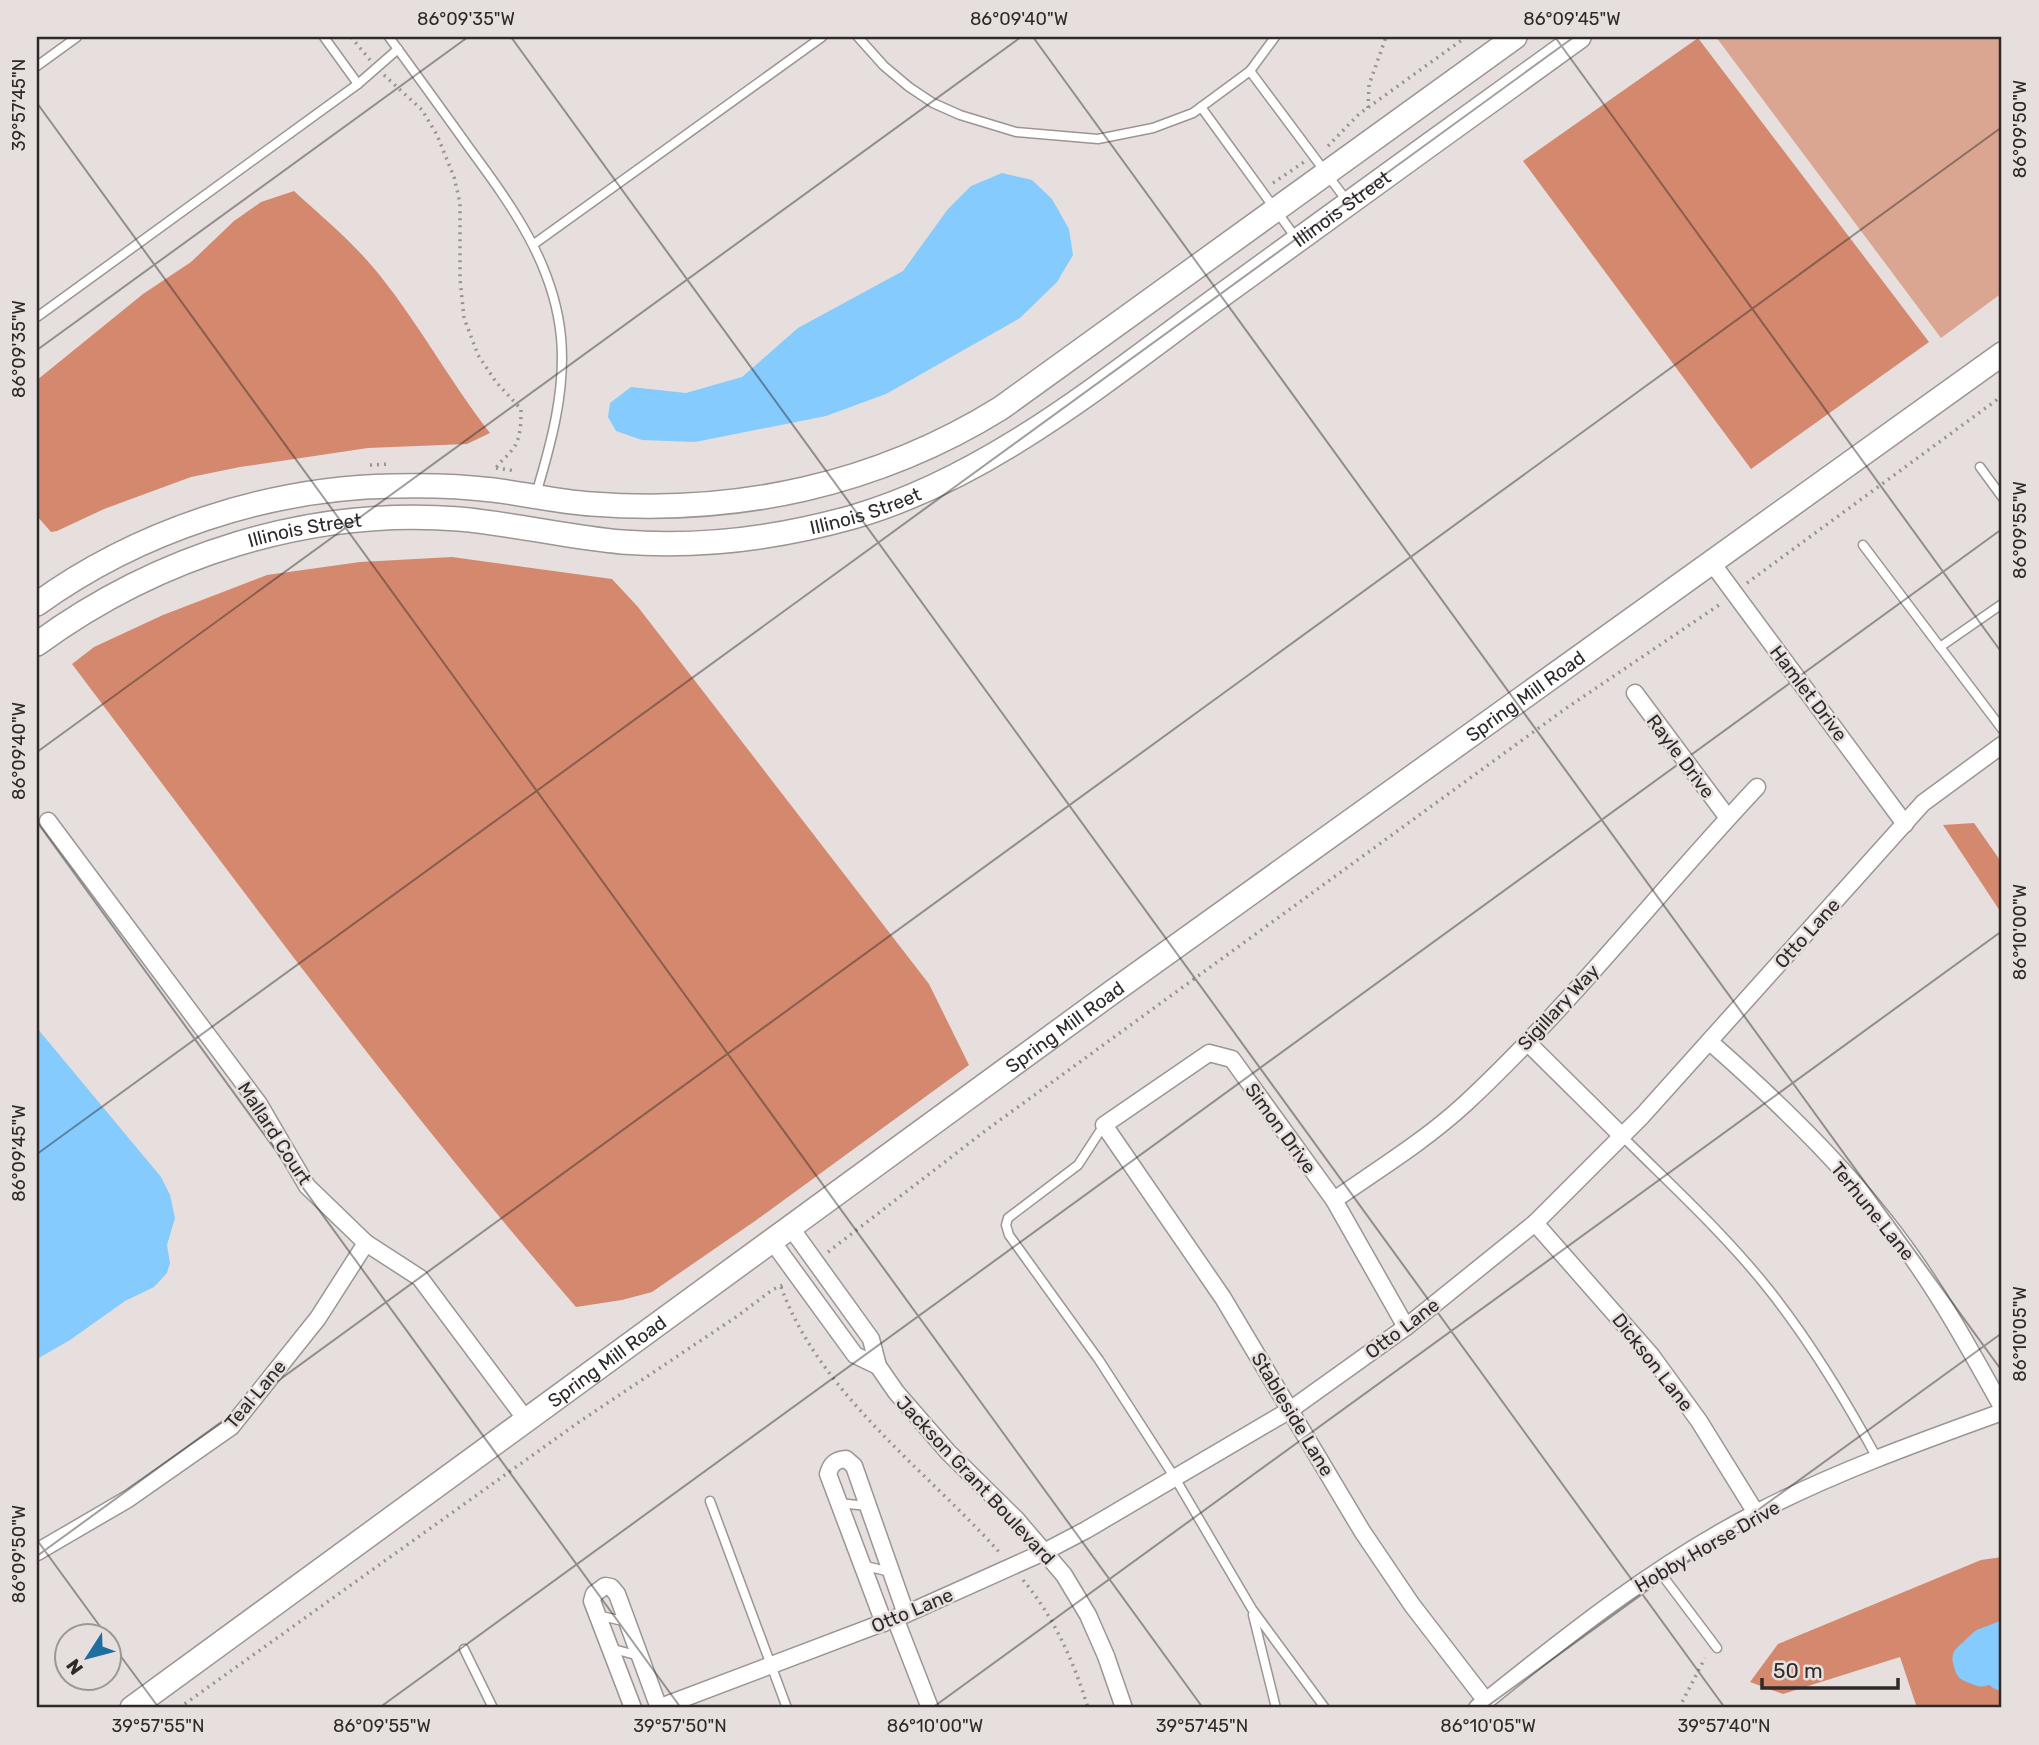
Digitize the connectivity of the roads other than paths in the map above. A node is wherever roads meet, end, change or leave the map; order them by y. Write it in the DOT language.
graph roads {
  1 [pos="77,37"];
  2 [pos="324,37"];
  3 [pos="389,37"];
  4 [pos="822,37"];
  5 [pos="858,37"];
  6 [pos="1275,37"];
  7 [pos="1515,37"];
  8 [pos="1579,37"];
  9 [pos="398,49"];
  10 [pos="37,66"];
  11 [pos="1250,71"];
  12 [pos="358,84"];
  13 [pos="1201,107"];
  14 [pos="1320,165"];
  15 [pos="1269,201"];
  16 [pos="1349,203"];
  17 [pos="1297,240"];
  18 [pos="534,244"];
  19 [pos="37,317"];
  20 [pos="2002,354"];
  21 [pos="1980,467"];
  22 [pos="538,487"];
  23 [pos="2002,497"];
  24 [pos="1863,545"];
  25 [pos="1712,563"];
  26 [pos="37,604"];
  27 [pos="2002,604"];
  28 [pos="37,644"];
  29 [pos="1940,647"];
  30 [pos="1635,693"];
  31 [pos="2002,729"];
  32 [pos="2002,745"];
  33 [pos="1757,787"];
  34 [pos="1728,818"];
  35 [pos="48,821"];
  36 [pos="1905,824"];
  37 [pos="1527,1042"];
  38 [pos="1710,1042"];
  39 [pos="1104,1125"];
  40 [pos="1622,1136"];
  41 [pos="1334,1200"];
  42 [pos="1535,1223"];
  43 [pos="791,1228"];
  44 [pos="772,1241"];
  45 [pos="366,1243"];
  46 [pos="1406,1327"];
  47 [pos="878,1366"];
  48 [pos="1290,1410"];
  49 [pos="2002,1410"];
  50 [pos="527,1421"];
  51 [pos="1877,1458"];
  52 [pos="1175,1478"];
  53 [pos="710,1501"];
  54 [pos="839,1503"];
  55 [pos="868,1507"];
  56 [pos="1756,1513"];
  57 [pos="37,1552"];
  58 [pos="1044,1552"];
  59 [pos="862,1565"];
  60 [pos="1659,1571"];
  61 [pos="891,1572"];
  62 [pos="1252,1609"];
  63 [pos="597,1615"];
  64 [pos="895,1618"];
  65 [pos="627,1622"];
  66 [pos="610,1648"];
  67 [pos="1717,1648"];
  68 [pos="464,1649"];
  69 [pos="639,1656"];
  70 [pos="772,1665"];
  71 [pos="1481,1704"];
  72 [pos="132,1708"];
  73 [pos="493,1708"];
  74 [pos="633,1708"];
  75 [pos="659,1708"];
  76 [pos="788,1708"];
  77 [pos="930,1708"];
  78 [pos="1124,1708"];
  79 [pos="1276,1708"];
  80 [pos="1325,1708"];
  1 -- 10 [label="lane"];
  2 -- 12 [label="lane"];
  3 -- 9 [label="lane"];
  4 -- 18 [label="lane"];
  5 -- 13 [label="lane"];
  6 -- 11 [label="lane"];
  7 -- 14 [label="street, Illinois Street"];
  8 -- 16 [label="street, Illinois Street"];
  9 -- 12 [label="lane"];
  9 -- 18 [label="lane"];
  11 -- 13 [label="lane"];
  11 -- 14 [label="lane"];
  12 -- 19 [label="lane"];
  13 -- 15 [label="lane"];
  14 -- 15 [label="street, Illinois Street"];
  14 -- 16 [label="lane"];
  15 -- 17 [label="lane"];
  15 -- 22 [label="street, Illinois Street"];
  16 -- 17 [label="street, Illinois Street"];
  17 -- 28 [label="street, Illinois Street"];
  18 -- 22 [label="lane"];
  20 -- 25 [label="street, Spring Mill Road"];
  21 -- 23 [label="lane"];
  22 -- 26 [label="street, Illinois Street"];
  24 -- 29 [label="lane"];
  25 -- 36 [label="street, Hamlet Drive"];
  25 -- 43 [label="street, Spring Mill Road"];
  27 -- 29 [label="lane"];
  29 -- 31 [label="lane"];
  30 -- 34 [label="street, Rayle Drive"];
  32 -- 36 [label="street, Otto Lane"];
  33 -- 34 [label="street, Sigillary Way"];
  34 -- 37 [label="street, Sigillary Way"];
  35 -- 45 [label="street, Mallard Court"];
  36 -- 38 [label="street, Otto Lane"];
  37 -- 40 [label="street"];
  37 -- 41 [label="street, Sigillary Way"];
  38 -- 40 [label="street, Otto Lane"];
  38 -- 49 [label="street, Terhune Lane"];
  39 -- 41 [label="street, Simon Drive"];
  39 -- 48 [label="street, Stableside Lane"];
  39 -- 52 [label="lane"];
  40 -- 42 [label="street, Otto Lane"];
  40 -- 51 [label="lane"];
  41 -- 46 [label="street, Simon Drive"];
  42 -- 46 [label="street, Otto Lane"];
  42 -- 56 [label="street, Dickson Lane"];
  43 -- 44 [label="street, Spring Mill Road"];
  43 -- 47 [label="street, Jackson Grant Boulevard"];
  44 -- 47 [label="street, Jackson Grant Boulevard"];
  44 -- 50 [label="street, Spring Mill Road"];
  45 -- 50 [label="street, Mallard Court"];
  45 -- 57 [label="street, Teal Lane"];
  46 -- 48 [label="street, Otto Lane"];
  47 -- 58 [label="street, Jackson Grant Boulevard"];
  48 -- 52 [label="street, Otto Lane"];
  48 -- 71 [label="street, Stableside Lane"];
  49 -- 51 [label="street, Hobby Horse Drive"];
  50 -- 72 [label="street, Spring Mill Road"];
  51 -- 56 [label="street, Hobby Horse Drive"];
  52 -- 58 [label="street, Otto Lane"];
  52 -- 62 [label="lane"];
  53 -- 70 [label="lane"];
  54 -- 55 [label="lane"];
  54 -- 55 [label="street"];
  54 -- 59 [label="street"];
  55 -- 61 [label="street"];
  56 -- 60 [label="street, Hobby Horse Drive"];
  58 -- 64 [label="street, Otto Lane"];
  58 -- 78 [label="street, Jackson Grant Boulevard"];
  59 -- 61 [label="lane"];
  59 -- 64 [label="street"];
  60 -- 67 [label="lane"];
  60 -- 71 [label="street, Hobby Horse Drive"];
  61 -- 64 [label="street"];
  62 -- 79 [label="lane"];
  62 -- 80 [label="lane"];
  63 -- 65 [label="lane"];
  63 -- 65 [label="street"];
  63 -- 66 [label="street"];
  64 -- 70 [label="street, Otto Lane"];
  64 -- 77 [label="street"];
  65 -- 69 [label="street"];
  66 -- 69 [label="lane"];
  66 -- 74 [label="street"];
  68 -- 73 [label="lane"];
  69 -- 75 [label="street"];
  70 -- 75 [label="street, Otto Lane"];
  70 -- 76 [label="lane"];
}
